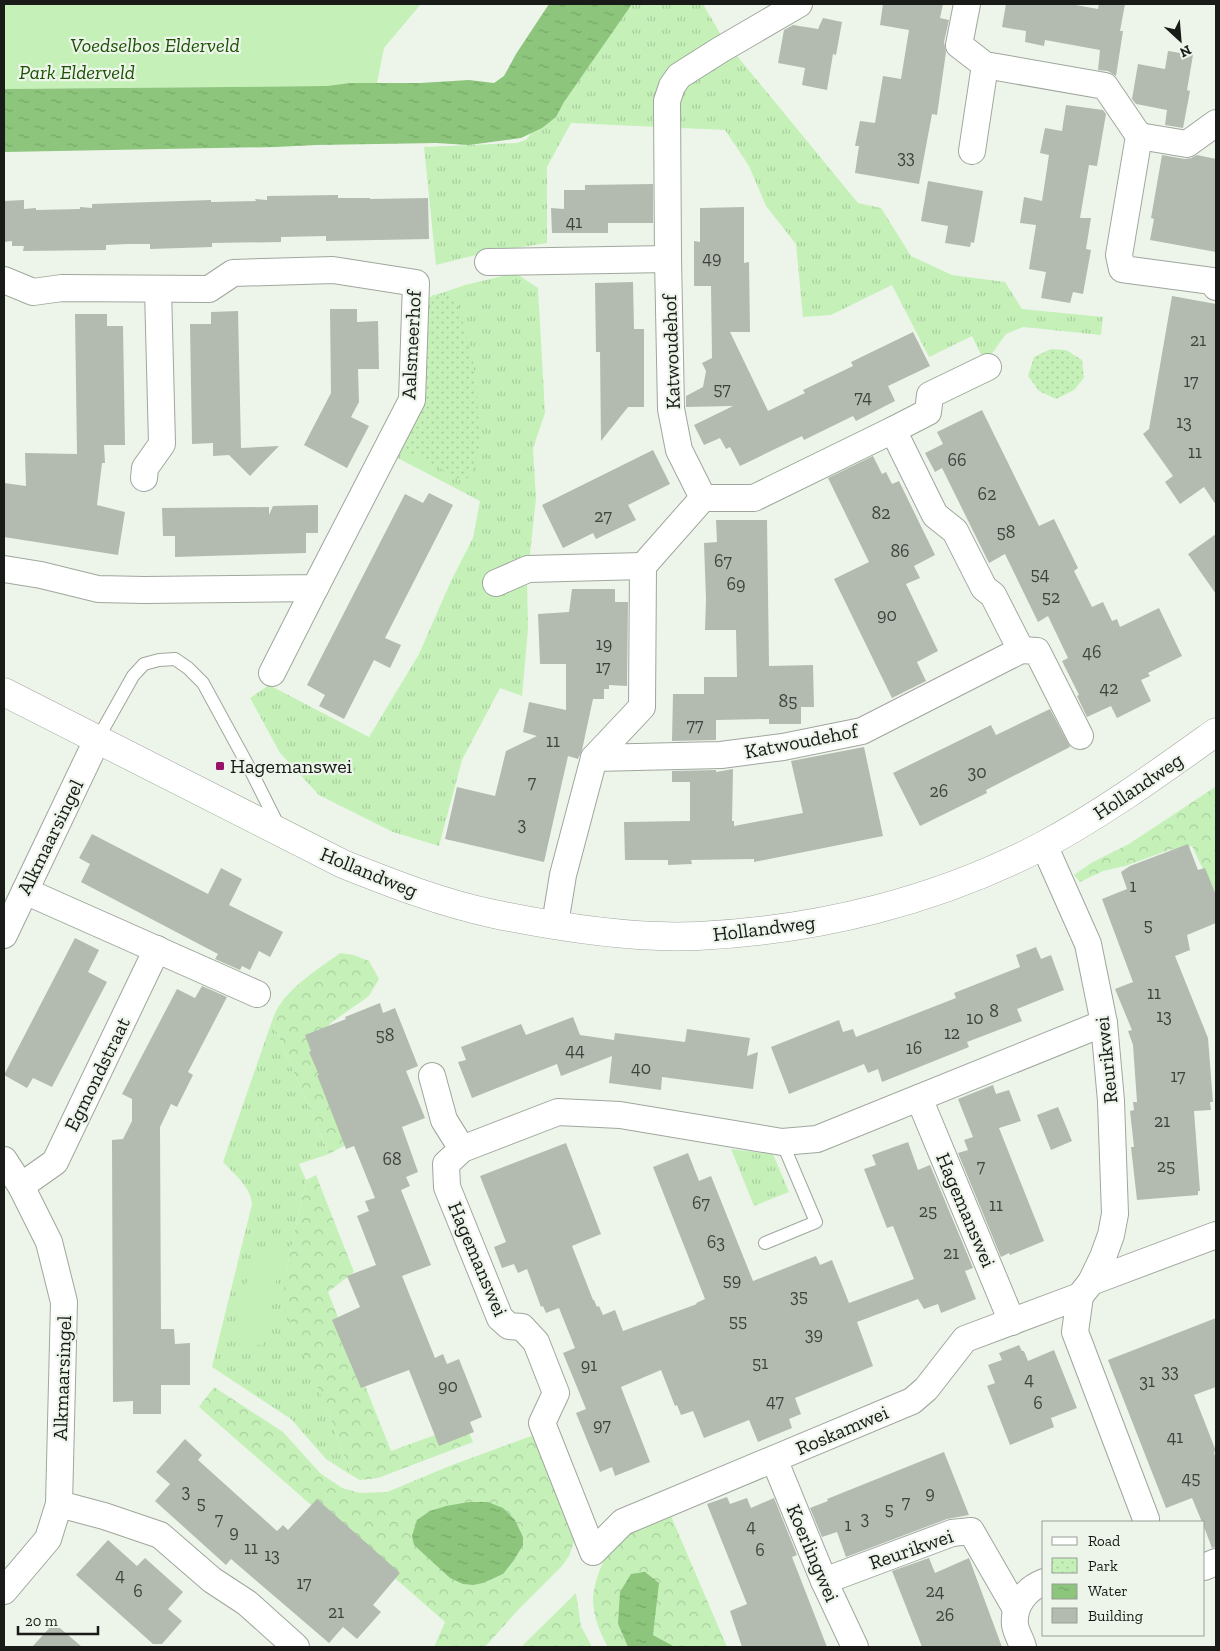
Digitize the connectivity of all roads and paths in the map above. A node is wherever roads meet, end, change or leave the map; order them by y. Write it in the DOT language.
graph roads {
  1 [pos="799,4"];
  2 [pos="966,4"];
  3 [pos="985,65"];
  4 [pos="1216,123"];
  5 [pos="1139,136"];
  6 [pos="972,151"];
  7 [pos="668,259"];
  8 [pos="488,262"];
  9 [pos="4,280"];
  10 [pos="1216,286"];
  11 [pos="158,289"];
  12 [pos="988,367"];
  13 [pos="893,430"];
  14 [pos="144,478"];
  15 [pos="702,498"];
  16 [pos="643,566"];
  17 [pos="4,568"];
  18 [pos="496,583"];
  19 [pos="315,588"];
  20 [pos="1021,650"];
  21 [pos="272,672"];
  22 [pos="4,692"];
  23 [pos="1216,732"];
  24 [pos="1080,736"];
  25 [pos="98,740"];
  26 [pos="594,758"];
  27 [pos="282,833"];
  28 [pos="1044,845"];
  29 [pos="25,890"];
  30 [pos="555,924"];
  31 [pos="4,935"];
  32 [pos="157,949"];
  33 [pos="256,994"];
  34 [pos="1104,1023"];
  35 [pos="432,1076"];
  36 [pos="919,1098"];
  37 [pos="782,1142"];
  38 [pos="462,1149"];
  39 [pos="4,1160"];
  40 [pos="21,1186"];
  41 [pos="1216,1235"];
  42 [pos="764,1243"];
  43 [pos="1085,1289"];
  44 [pos="1012,1322"];
  45 [pos="774,1459"];
  46 [pos="59,1504"];
  47 [pos="1146,1521"];
  48 [pos="593,1552"];
  49 [pos="824,1582"];
  50 [pos="1042,1583"];
  51 [pos="4,1591"];
  52 [pos="1016,1609"];
  53 [pos="296,1647"];
  54 [pos="854,1647"];
  55 [pos="1023,1647"];
  1 -- 7 [label="street, Katwoudehof"];
  2 -- 3 [label="street"];
  3 -- 5 [label="street"];
  3 -- 6 [label="street"];
  4 -- 5 [label="street"];
  5 -- 10 [label="street"];
  7 -- 8 [label="street"];
  7 -- 15 [label="street, Katwoudehof"];
  9 -- 11 [label="street, Aalsmeerhof"];
  11 -- 14 [label="street"];
  11 -- 19 [label="street, Aalsmeerhof"];
  12 -- 13 [label="street"];
  13 -- 15 [label="street"];
  13 -- 20 [label="street"];
  15 -- 16 [label="street"];
  16 -- 18 [label="street"];
  16 -- 26 [label="street"];
  17 -- 19 [label="street"];
  19 -- 21 [label="street, Aalsmeerhof"];
  20 -- 24 [label="street"];
  20 -- 26 [label="street, Katwoudehof"];
  22 -- 25 [label="street, Hollandweg"];
  23 -- 28 [label="street, Hollandweg"];
  25 -- 27 [label="street, Hollandweg"];
  25 -- 27 [label="lane"];
  25 -- 29 [label="street, Alkmaarsingel"];
  26 -- 30 [label="street"];
  27 -- 30 [label="street, Hollandweg"];
  28 -- 30 [label="street, Hollandweg"];
  28 -- 34 [label="street, Reurikwei"];
  29 -- 31 [label="street, Alkmaarsingel"];
  29 -- 32 [label="street"];
  32 -- 33 [label="street"];
  32 -- 40 [label="street, Egmondstraat"];
  34 -- 36 [label="street, Hagemanswei"];
  34 -- 43 [label="street, Reurikwei"];
  35 -- 38 [label="street"];
  36 -- 37 [label="street, Hagemanswei"];
  36 -- 44 [label="street, Hagemanswei"];
  37 -- 38 [label="street, Hagemanswei"];
  37 -- 42 [label="lane"];
  38 -- 48 [label="street, Hagemanswei"];
  39 -- 40 [label="street, Alkmaarsingel"];
  40 -- 46 [label="street, Alkmaarsingel"];
  41 -- 43 [label="street"];
  43 -- 44 [label="street, Roskamwei"];
  43 -- 47 [label="street, Reurikwei"];
  44 -- 45 [label="street, Roskamwei"];
  45 -- 48 [label="street, Roskamwei"];
  45 -- 49 [label="street, Koerlingwei"];
  46 -- 51 [label="street, Alkmaarsingel"];
  46 -- 53 [label="street"];
  49 -- 52 [label="street, Reurikwei"];
  49 -- 54 [label="street, Koerlingwei"];
  50 -- 52 [label="street"];
  52 -- 55 [label="street, Reurikwei"];
}
